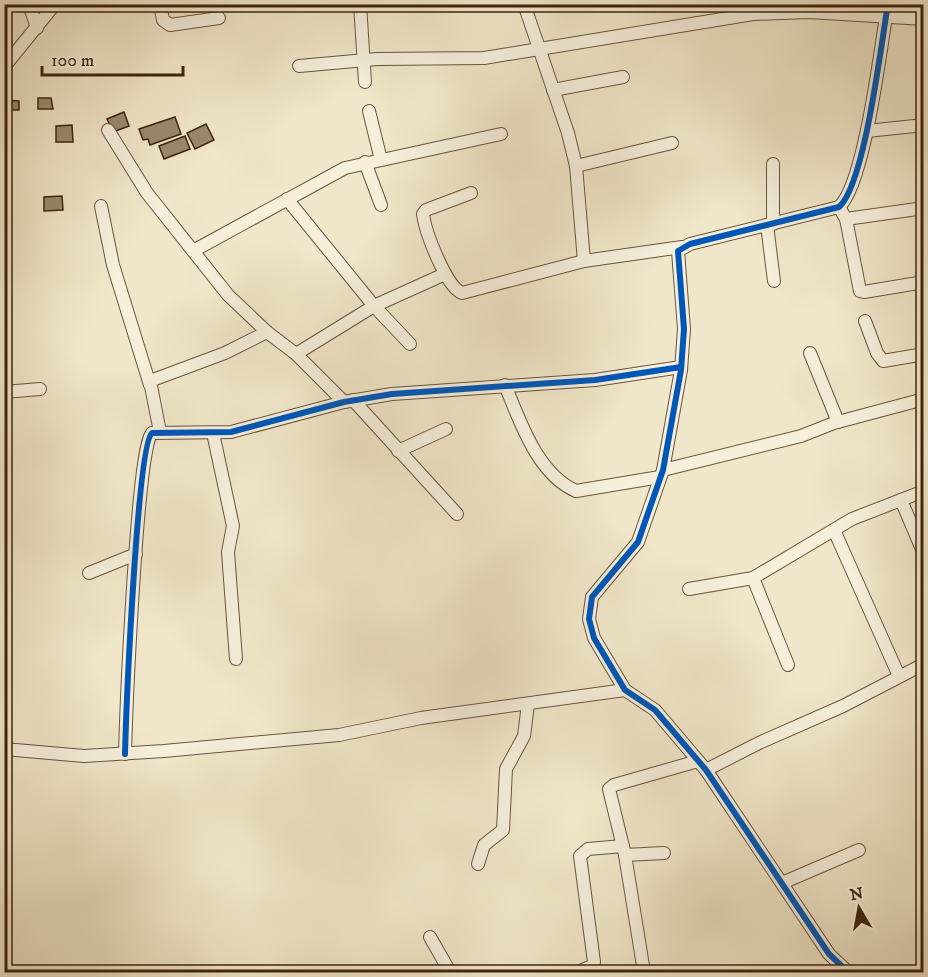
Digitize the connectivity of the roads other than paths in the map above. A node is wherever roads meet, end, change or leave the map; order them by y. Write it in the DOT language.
graph roads {
  1 [pos="29,4"];
  2 [pos="55,4"];
  3 [pos="160,4"];
  4 [pos="360,4"];
  5 [pos="524,4"];
  6 [pos="887,10"];
  7 [pos="219,18"];
  8 [pos="924,19"];
  9 [pos="37,28"];
  10 [pos="538,49"];
  11 [pos="364,60"];
  12 [pos="299,66"];
  13 [pos="4,67"];
  14 [pos="623,77"];
  15 [pos="365,82"];
  16 [pos="553,90"];
  17 [pos="369,111"];
  18 [pos="924,125"];
  19 [pos="108,130"];
  20 [pos="867,131"];
  21 [pos="501,134"];
  22 [pos="672,143"];
  23 [pos="381,160"];
  24 [pos="365,162"];
  25 [pos="773,164"];
  26 [pos="576,166"];
  27 [pos="471,193"];
  28 [pos="287,199"];
  29 [pos="381,205"];
  30 [pos="101,206"];
  31 [pos="839,207"];
  32 [pos="924,208"];
  33 [pos="846,219"];
  34 [pos="770,224"];
  35 [pos="682,247"];
  36 [pos="193,251"];
  37 [pos="584,261"];
  38 [pos="445,274"];
  39 [pos="774,281"];
  40 [pos="924,282"];
  41 [pos="374,306"];
  42 [pos="865,321"];
  43 [pos="267,333"];
  44 [pos="410,344"];
  45 [pos="810,353"];
  46 [pos="296,354"];
  47 [pos="924,354"];
  48 [pos="681,367"];
  49 [pos="150,385"];
  50 [pos="505,385"];
  51 [pos="40,389"];
  52 [pos="4,392"];
  53 [pos="924,399"];
  54 [pos="349,401"];
  55 [pos="838,422"];
  56 [pos="447,429"];
  57 [pos="160,432"];
  58 [pos="213,433"];
  59 [pos="398,451"];
  60 [pos="661,474"];
  61 [pos="924,491"];
  62 [pos="901,500"];
  63 [pos="457,514"];
  64 [pos="834,530"];
  65 [pos="136,554"];
  66 [pos="924,554"];
  67 [pos="89,573"];
  68 [pos="753,578"];
  69 [pos="689,589"];
  70 [pos="236,658"];
  71 [pos="924,664"];
  72 [pos="788,665"];
  73 [pos="898,676"];
  74 [pos="626,690"];
  75 [pos="528,704"];
  76 [pos="4,749"];
  77 [pos="125,753"];
  78 [pos="702,765"];
  79 [pos="624,850"];
  80 [pos="859,850"];
  81 [pos="664,853"];
  82 [pos="478,864"];
  83 [pos="782,884"];
  84 [pos="430,937"];
  85 [pos="924,969"];
  86 [pos="450,972"];
  87 [pos="578,972"];
  88 [pos="644,972"];
  89 [pos="848,972"];
  90 [pos="915,972"];
  1 -- 9 [label="street"];
  2 -- 9 [label="street"];
  3 -- 7 [label="street"];
  4 -- 11 [label="street"];
  5 -- 10 [label="street"];
  6 -- 8 [label="street"];
  6 -- 10 [label="street"];
  6 -- 20 [label="street"];
  9 -- 13 [label="street"];
  10 -- 11 [label="street"];
  10 -- 16 [label="street"];
  11 -- 12 [label="street"];
  11 -- 15 [label="street"];
  14 -- 16 [label="street"];
  16 -- 26 [label="street"];
  17 -- 23 [label="street"];
  18 -- 20 [label="street"];
  19 -- 36 [label="street"];
  20 -- 31 [label="street"];
  21 -- 23 [label="street"];
  22 -- 26 [label="street"];
  23 -- 24 [label="street"];
  24 -- 28 [label="street"];
  24 -- 29 [label="street"];
  25 -- 34 [label="street"];
  26 -- 37 [label="street"];
  27 -- 38 [label="street"];
  28 -- 36 [label="street"];
  28 -- 41 [label="street"];
  30 -- 49 [label="street"];
  31 -- 33 [label="street"];
  31 -- 34 [label="street"];
  32 -- 33 [label="street"];
  33 -- 40 [label="street"];
  34 -- 35 [label="street"];
  34 -- 39 [label="street"];
  35 -- 37 [label="street"];
  35 -- 48 [label="street"];
  36 -- 43 [label="street"];
  37 -- 38 [label="street"];
  38 -- 41 [label="street"];
  41 -- 44 [label="street"];
  41 -- 46 [label="street"];
  42 -- 47 [label="street"];
  43 -- 46 [label="street"];
  43 -- 49 [label="street"];
  45 -- 55 [label="street"];
  46 -- 54 [label="street"];
  48 -- 50 [label="street"];
  48 -- 60 [label="street"];
  49 -- 57 [label="street"];
  50 -- 54 [label="street"];
  50 -- 60 [label="street"];
  51 -- 52 [label="street"];
  53 -- 55 [label="street"];
  54 -- 58 [label="street"];
  54 -- 59 [label="street"];
  55 -- 60 [label="street"];
  56 -- 59 [label="street"];
  57 -- 58 [label="street"];
  57 -- 65 [label="street"];
  58 -- 70 [label="street"];
  59 -- 63 [label="street"];
  60 -- 74 [label="street"];
  61 -- 62 [label="street"];
  62 -- 64 [label="street"];
  62 -- 66 [label="street"];
  64 -- 68 [label="street"];
  64 -- 73 [label="street"];
  65 -- 67 [label="street"];
  65 -- 77 [label="street"];
  68 -- 69 [label="street"];
  68 -- 72 [label="street"];
  71 -- 73 [label="street"];
  73 -- 78 [label="street"];
  74 -- 75 [label="street"];
  74 -- 78 [label="street"];
  75 -- 77 [label="street"];
  75 -- 82 [label="street"];
  76 -- 77 [label="street"];
  78 -- 79 [label="street"];
  78 -- 83 [label="street"];
  79 -- 81 [label="street"];
  79 -- 87 [label="street"];
  79 -- 88 [label="street"];
  80 -- 83 [label="street"];
  83 -- 89 [label="street"];
  84 -- 86 [label="street"];
  85 -- 90 [label="street"];
}
